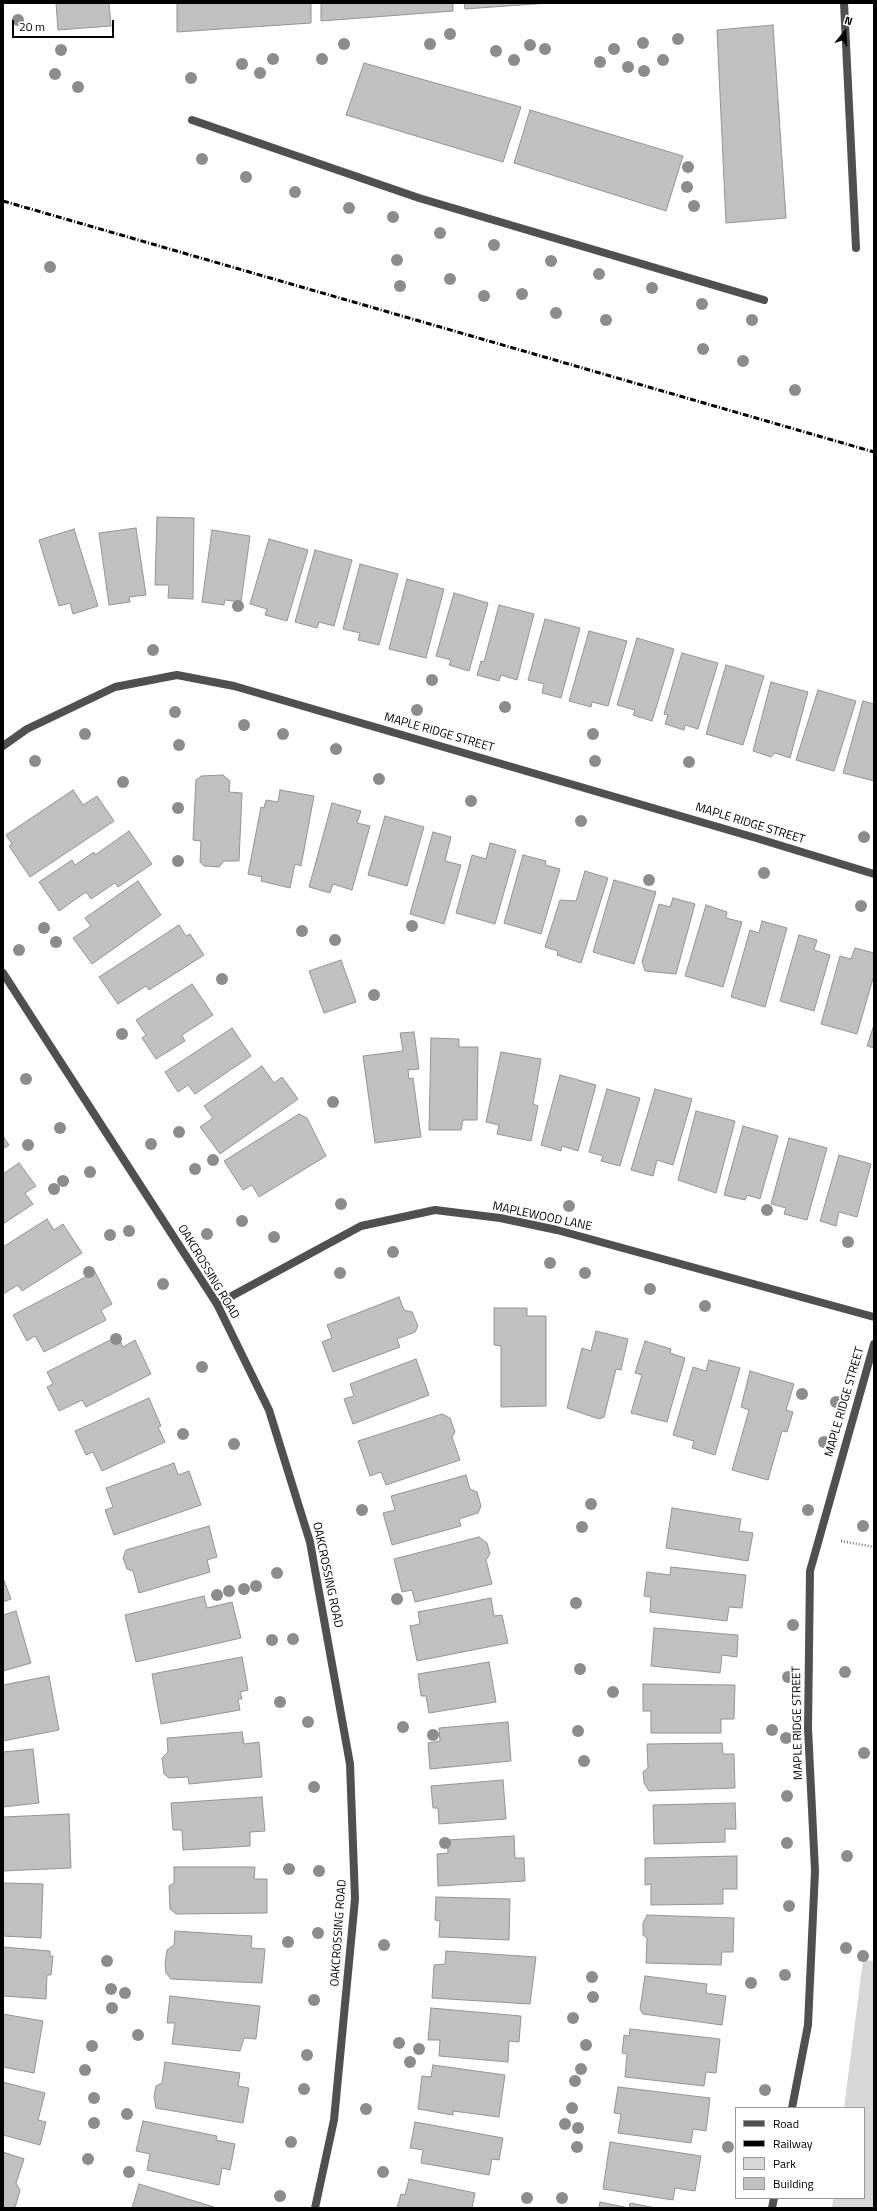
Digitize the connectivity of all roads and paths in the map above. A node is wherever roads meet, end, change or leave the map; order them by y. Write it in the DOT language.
graph roads {
  1 [pos="844,3"];
  2 [pos="192,120"];
  3 [pos="856,248"];
  4 [pos="764,300"];
  5 [pos="3,746"];
  6 [pos="874,874"];
  7 [pos="3,973"];
  8 [pos="217,1304"];
  9 [pos="874,1317"];
  10 [pos="874,1344"];
  11 [pos="820,1537"];
  12 [pos="874,1547"];
  13 [pos="792,2107"];
  14 [pos="315,2208"];
  1 -- 3 [label="street"];
  2 -- 4 [label="street"];
  5 -- 6 [label="street, MAPLE RIDGE STREET"];
  7 -- 8 [label="street, OAKCROSSING ROAD"];
  8 -- 9 [label="street, MAPLEWOOD LANE"];
  8 -- 14 [label="street, OAKCROSSING ROAD"];
  10 -- 11 [label="street, MAPLE RIDGE STREET"];
  11 -- 12 [label="path"];
  11 -- 13 [label="street, MAPLE RIDGE STREET"];
}
